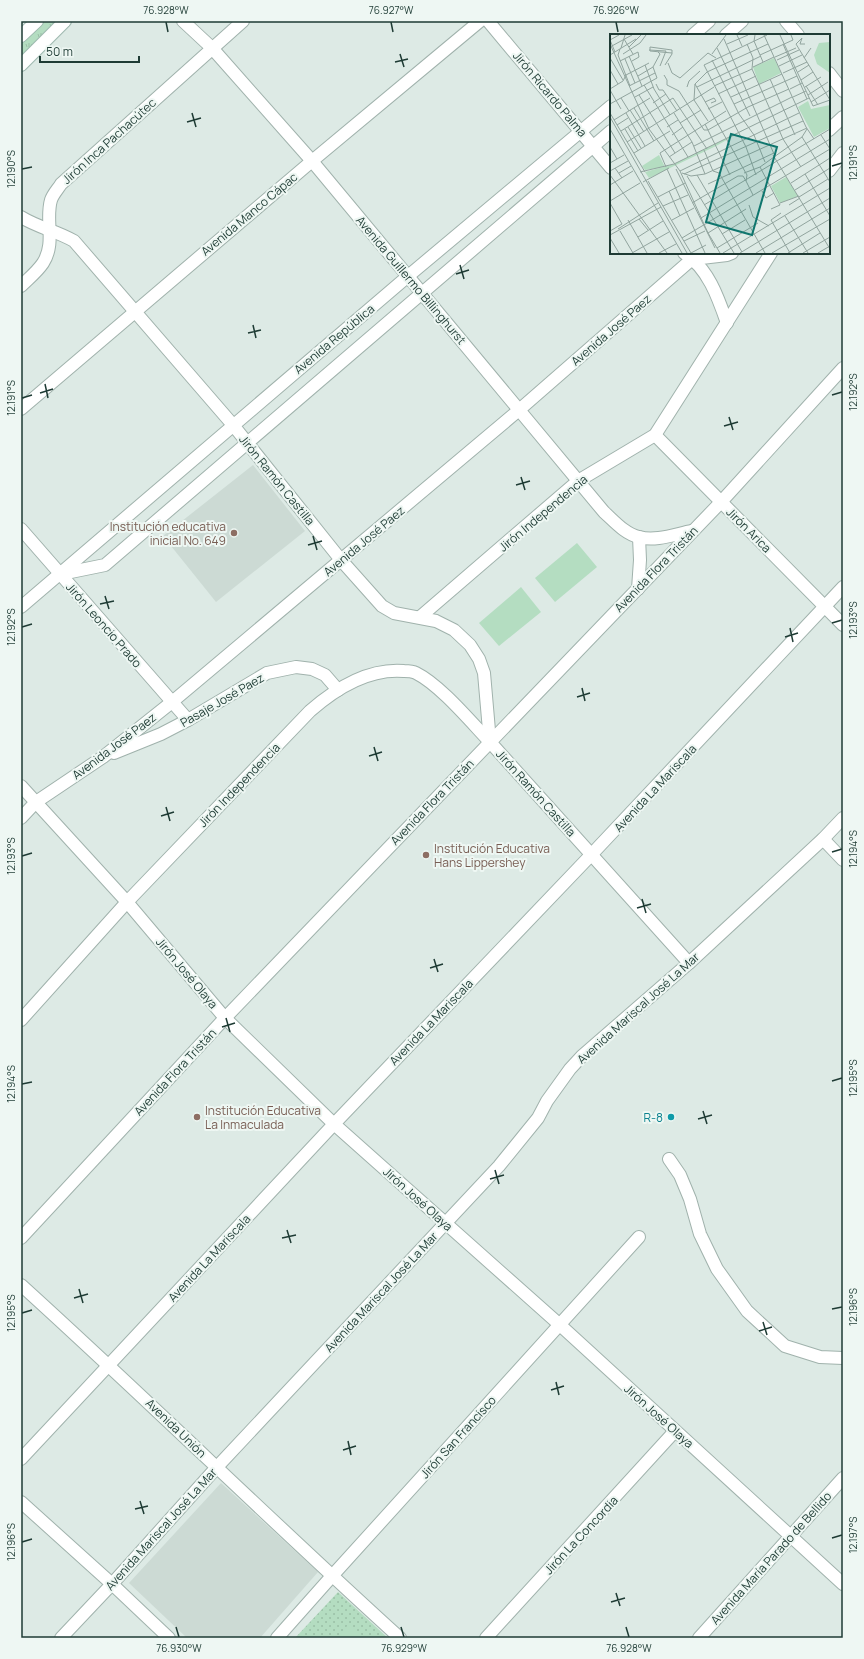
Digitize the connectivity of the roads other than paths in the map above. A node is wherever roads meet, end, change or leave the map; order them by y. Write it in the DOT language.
graph roads {
  1 [pos="37,21"];
  2 [pos="65,21"];
  3 [pos="183,21"];
  4 [pos="243,21"];
  5 [pos="480,21"];
  6 [pos="488,21"];
  7 [pos="709,21"];
  8 [pos="742,21"];
  9 [pos="786,21"];
  10 [pos="693,34"];
  11 [pos="727,34"];
  12 [pos="797,34"];
  13 [pos="21,36"];
  14 [pos="212,48"];
  15 [pos="21,65"];
  16 [pos="830,74"];
  17 [pos="843,91"];
  18 [pos="610,107"];
  19 [pos="843,117"];
  20 [pos="830,129"];
  21 [pos="581,132"];
  22 [pos="610,132"];
  23 [pos="593,146"];
  24 [pos="841,160"];
  25 [pos="312,161"];
  26 [pos="610,167"];
  27 [pos="830,170"];
  28 [pos="21,217"];
  29 [pos="50,232"];
  30 [pos="730,254"];
  31 [pos="771,254"];
  32 [pos="692,255"];
  33 [pos="407,277"];
  34 [pos="21,286"];
  35 [pos="421,294"];
  36 [pos="135,311"];
  37 [pos="727,323"];
  38 [pos="843,368"];
  39 [pos="21,409"];
  40 [pos="519,410"];
  41 [pos="233,425"];
  42 [pos="655,435"];
  43 [pos="248,443"];
  44 [pos="578,481"];
  45 [pos="721,502"];
  46 [pos="21,529"];
  47 [pos="692,531"];
  48 [pos="639,537"];
  49 [pos="341,560"];
  50 [pos="59,574"];
  51 [pos="843,587"];
  52 [pos="638,588"];
  53 [pos="21,606"];
  54 [pos="825,607"];
  55 [pos="420,617"];
  56 [pos="843,625"];
  57 [pos="338,690"];
  58 [pos="172,702"];
  59 [pos="188,720"];
  60 [pos="490,742"];
  61 [pos="103,757"];
  62 [pos="21,786"];
  63 [pos="36,802"];
  64 [pos="21,818"];
  65 [pos="843,818"];
  66 [pos="823,839"];
  67 [pos="591,855"];
  68 [pos="843,860"];
  69 [pos="126,902"];
  70 [pos="689,963"];
  71 [pos="225,1018"];
  72 [pos="21,1020"];
  73 [pos="334,1124"];
  74 [pos="669,1159"];
  75 [pos="445,1223"];
  76 [pos="639,1237"];
  77 [pos="21,1238"];
  78 [pos="21,1285"];
  79 [pos="560,1325"];
  80 [pos="843,1358"];
  81 [pos="109,1365"];
  82 [pos="675,1431"];
  83 [pos="21,1459"];
  84 [pos="217,1467"];
  85 [pos="843,1478"];
  86 [pos="21,1502"];
  87 [pos="790,1536"];
  88 [pos="332,1576"];
  89 [pos="112,1584"];
  90 [pos="843,1584"];
  91 [pos="61,1638"];
  92 [pos="169,1638"];
  93 [pos="277,1638"];
  94 [pos="400,1638"];
  95 [pos="486,1638"];
  96 [pos="699,1638"];
  1 -- 13 [label="street"];
  2 -- 15 [label="street"];
  3 -- 14 [label="street, Avenida Guillermo Billinghurst"];
  4 -- 14 [label="street, Jirón Inca Pachacútec"];
  5 -- 25 [label="street, Avenida Manco Cápac"];
  6 -- 21 [label="street, Jirón Ricardo Palma"];
  7 -- 10 [label="street"];
  8 -- 11 [label="street"];
  9 -- 12 [label="street"];
  14 -- 25 [label="street, Avenida Guillermo Billinghurst"];
  14 -- 29 [label="street, Jirón Inca Pachacútec"];
  16 -- 17 [label="street"];
  18 -- 21 [label="street, Avenida República"];
  19 -- 20 [label="street"];
  21 -- 23 [label="street, Jirón Ricardo Palma"];
  21 -- 33 [label="street, Avenida República"];
  22 -- 23 [label="street, Avenida República"];
  23 -- 26 [label="street, Jirón Ricardo Palma"];
  23 -- 35 [label="street, Avenida República"];
  24 -- 27 [label="street"];
  25 -- 33 [label="street, Avenida Guillermo Billinghurst"];
  25 -- 36 [label="street, Avenida Manco Cápac"];
  28 -- 29 [label="street, Jirón Ramón Castilla"];
  29 -- 34 [label="street, Jirón Inca Pachacútec"];
  29 -- 36 [label="street, Jirón Ramón Castilla"];
  30 -- 32 [label="street"];
  31 -- 37 [label="street, Jirón Independencia"];
  32 -- 37 [label="street"];
  32 -- 40 [label="street, Avenida José Paez"];
  33 -- 35 [label="street, Avenida Guillermo Billinghurst"];
  33 -- 41 [label="street, Avenida República"];
  35 -- 40 [label="street, Avenida Guillermo Billinghurst"];
  35 -- 43 [label="street, Avenida República"];
  36 -- 39 [label="street, Avenida Manco Cápac"];
  36 -- 41 [label="street, Jirón Ramón Castilla"];
  37 -- 42 [label="street, Jirón Independencia"];
  38 -- 45 [label="street, Avenida Flora Tristán"];
  40 -- 44 [label="street, Avenida Guillermo Billinghurst"];
  40 -- 49 [label="street, Avenida José Paez"];
  41 -- 43 [label="street, Jirón Ramón Castilla"];
  41 -- 50 [label="street, Avenida República"];
  42 -- 44 [label="street, Jirón Independencia"];
  42 -- 45 [label="street, Jirón Arica"];
  43 -- 49 [label="street, Jirón Ramón Castilla"];
  43 -- 50 [label="street, Avenida República"];
  44 -- 48 [label="street, Avenida Guillermo Billinghurst"];
  44 -- 55 [label="street, Jirón Independencia"];
  45 -- 47 [label="street, Avenida Flora Tristán"];
  45 -- 54 [label="street, Jirón Arica"];
  46 -- 50 [label="street, Jirón Leoncio Prado"];
  47 -- 48 [label="street, Avenida Guillermo Billinghurst"];
  47 -- 52 [label="street, Avenida Flora Tristán"];
  48 -- 52 [label="street"];
  49 -- 55 [label="street, Jirón Ramón Castilla"];
  49 -- 58 [label="street, Avenida José Paez"];
  50 -- 53 [label="street, Avenida República"];
  50 -- 58 [label="street, Jirón Leoncio Prado"];
  51 -- 54 [label="street, Avenida La Mariscala"];
  52 -- 60 [label="street, Avenida Flora Tristán"];
  54 -- 56 [label="street, Jirón Arica"];
  54 -- 67 [label="street, Avenida La Mariscala"];
  55 -- 60 [label="street, Jirón Ramón Castilla"];
  57 -- 59 [label="street, Pasaje José Paez"];
  57 -- 60 [label="street, Jirón Independencia"];
  57 -- 69 [label="street, Jirón Independencia"];
  58 -- 59 [label="street, Jirón Leoncio Prado"];
  58 -- 61 [label="street, Avenida José Paez"];
  59 -- 61 [label="street, Pasaje José Paez"];
  60 -- 67 [label="street, Jirón Ramón Castilla"];
  60 -- 71 [label="street, Avenida Flora Tristán"];
  61 -- 63 [label="street, Avenida José Paez"];
  62 -- 63 [label="street, Jirón José Olaya"];
  63 -- 64 [label="street, Avenida José Paez"];
  63 -- 69 [label="street, Jirón José Olaya"];
  65 -- 66 [label="street, Avenida Mariscal José La Mar"];
  66 -- 68 [label="street"];
  66 -- 70 [label="street, Avenida Mariscal José La Mar"];
  67 -- 70 [label="street, Jirón Ramón Castilla"];
  67 -- 73 [label="street, Avenida La Mariscala"];
  69 -- 71 [label="street, Jirón José Olaya"];
  69 -- 72 [label="street, Jirón Independencia"];
  70 -- 75 [label="street, Avenida Mariscal José La Mar"];
  71 -- 73 [label="street, Jirón José Olaya"];
  71 -- 77 [label="street, Avenida Flora Tristán"];
  73 -- 75 [label="street, Jirón José Olaya"];
  73 -- 81 [label="street, Avenida La Mariscala"];
  74 -- 80 [label="street"];
  75 -- 79 [label="street, Jirón José Olaya"];
  75 -- 84 [label="street, Avenida Mariscal José La Mar"];
  76 -- 79 [label="street, Jirón San Francisco"];
  78 -- 81 [label="street, Avenida Unión"];
  79 -- 82 [label="street, Jirón José Olaya"];
  79 -- 88 [label="street, Jirón San Francisco"];
  81 -- 83 [label="street, Avenida La Mariscala"];
  81 -- 84 [label="street, Avenida Unión"];
  82 -- 87 [label="street, Jirón José Olaya"];
  82 -- 95 [label="street, Jirón La Concordia"];
  84 -- 88 [label="street, Avenida Unión"];
  84 -- 89 [label="street, Avenida Mariscal José La Mar"];
  85 -- 87 [label="street, Avenida María Parado de Bellido"];
  86 -- 89 [label="street"];
  87 -- 90 [label="street, Jirón José Olaya"];
  87 -- 96 [label="street, Avenida María Parado de Bellido"];
  88 -- 93 [label="street, Jirón San Francisco"];
  88 -- 94 [label="street, Avenida Unión"];
  89 -- 91 [label="street, Avenida Mariscal José La Mar"];
  89 -- 92 [label="street"];
}
